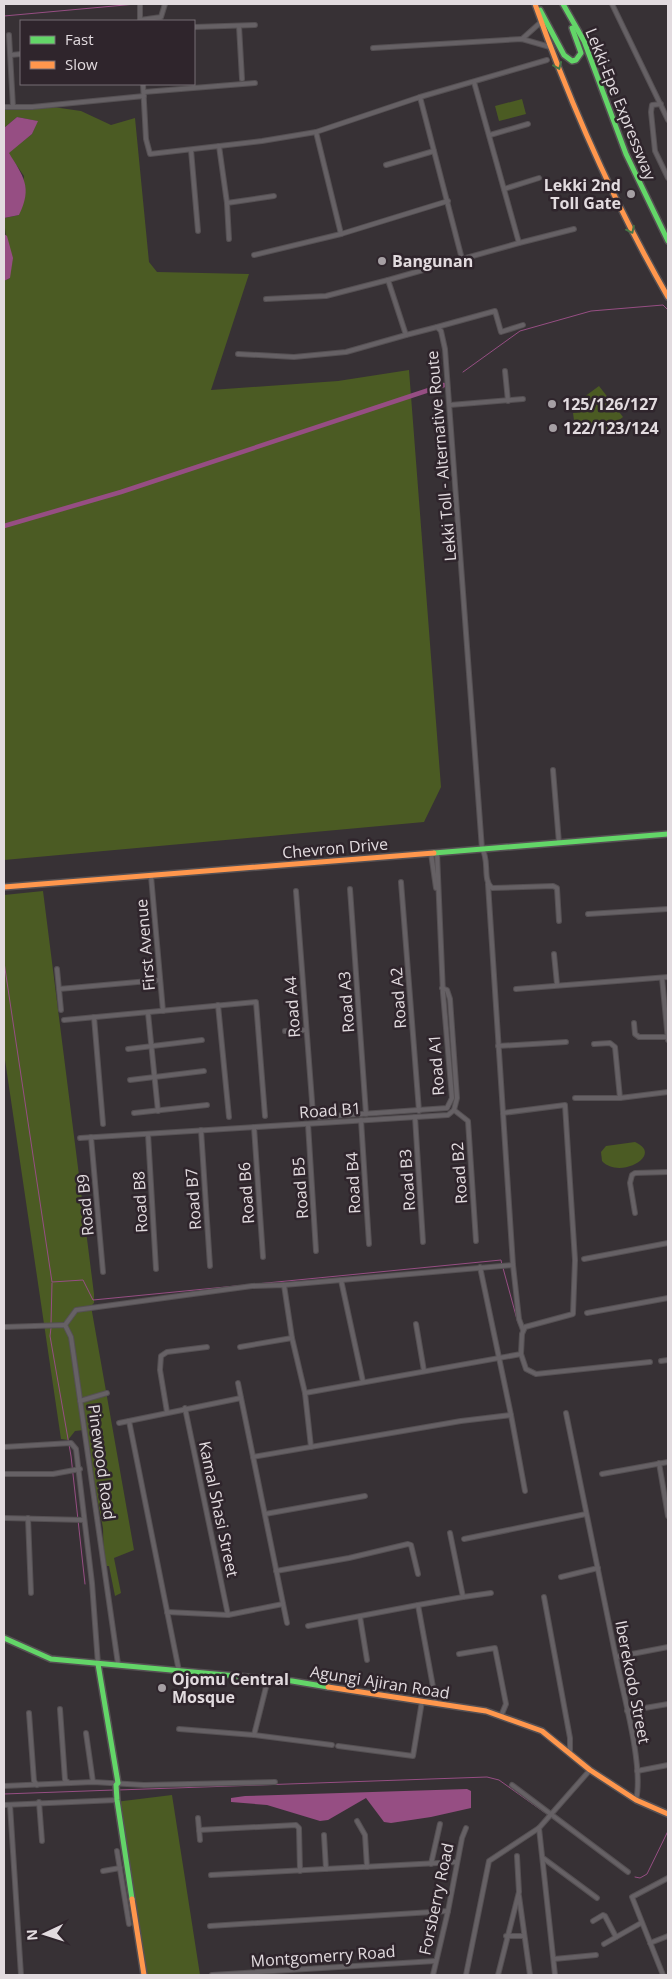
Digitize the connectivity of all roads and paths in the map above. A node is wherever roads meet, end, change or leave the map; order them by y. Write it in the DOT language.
graph roads {
  1 [pos="140,4"];
  2 [pos="165,4"];
  3 [pos="535,4"];
  4 [pos="562,4"];
  5 [pos="612,4"];
  6 [pos="140,20"];
  7 [pos="145,20"];
  8 [pos="541,22"];
  9 [pos="255,25"];
  10 [pos="239,26"];
  11 [pos="195,28"];
  12 [pos="9,35"];
  13 [pos="522,39"];
  14 [pos="550,47"];
  15 [pos="10,48"];
  16 [pos="373,48"];
  17 [pos="4,49"];
  18 [pos="20,54"];
  19 [pos="11,55"];
  20 [pos="547,60"];
  21 [pos="242,79"];
  22 [pos="474,82"];
  23 [pos="255,83"];
  24 [pos="143,85"];
  25 [pos="144,94"];
  26 [pos="420,97"];
  27 [pos="661,104"];
  28 [pos="13,106"];
  29 [pos="4,107"];
  30 [pos="668,120"];
  31 [pos="528,124"];
  32 [pos="316,132"];
  33 [pos="490,135"];
  34 [pos="219,146"];
  35 [pos="191,150"];
  36 [pos="434,151"];
  37 [pos="668,163"];
  38 [pos="386,165"];
  39 [pos="662,166"];
  40 [pos="538,178"];
  41 [pos="668,178"];
  42 [pos="504,189"];
  43 [pos="274,196"];
  44 [pos="448,201"];
  45 [pos="227,203"];
  46 [pos="574,229"];
  47 [pos="198,231"];
  48 [pos="342,234"];
  49 [pos="229,239"];
  50 [pos="668,241"];
  51 [pos="519,243"];
  52 [pos="254,255"];
  53 [pos="462,259"];
  54 [pos="388,280"];
  55 [pos="668,297"];
  56 [pos="266,299"];
  57 [pos="523,325"];
  58 [pos="437,326"];
  59 [pos="406,335"];
  60 [pos="238,354"];
  61 [pos="505,371"];
  62 [pos="523,399"];
  63 [pos="508,400"];
  64 [pos="450,405"];
  65 [pos="553,770"];
  66 [pos="668,834"];
  67 [pos="559,843"];
  68 [pos="482,849"];
  69 [pos="431,853"];
  70 [pos="437,853"];
  71 [pos="151,876"];
  72 [pos="402,882"];
  73 [pos="488,884"];
  74 [pos="4,887"];
  75 [pos="350,889"];
  76 [pos="296,891"];
  77 [pos="437,891"];
  78 [pos="668,908"];
  79 [pos="588,914"];
  80 [pos="559,921"];
  81 [pos="554,954"];
  82 [pos="57,969"];
  83 [pos="668,977"];
  84 [pos="662,978"];
  85 [pos="160,980"];
  86 [pos="557,984"];
  87 [pos="442,988"];
  88 [pos="59,989"];
  89 [pos="516,989"];
  90 [pos="218,1005"];
  91 [pos="61,1010"];
  92 [pos="163,1011"];
  93 [pos="148,1012"];
  94 [pos="94,1017"];
  95 [pos="64,1020"];
  96 [pos="634,1023"];
  97 [pos="306,1030"];
  98 [pos="285,1031"];
  99 [pos="668,1038"];
  100 [pos="202,1040"];
  101 [pos="566,1042"];
  102 [pos="594,1044"];
  103 [pos="498,1046"];
  104 [pos="152,1047"];
  105 [pos="128,1049"];
  106 [pos="204,1071"];
  107 [pos="155,1077"];
  108 [pos="130,1080"];
  109 [pos="668,1092"];
  110 [pos="575,1098"];
  111 [pos="620,1098"];
  112 [pos="207,1105"];
  113 [pos="454,1110"];
  114 [pos="158,1111"];
  115 [pos="418,1111"];
  116 [pos="134,1113"];
  117 [pos="503,1113"];
  118 [pos="366,1114"];
  119 [pos="265,1116"];
  120 [pos="229,1117"];
  121 [pos="319,1117"];
  122 [pos="415,1117"];
  123 [pos="361,1120"];
  124 [pos="103,1124"];
  125 [pos="308,1124"];
  126 [pos="254,1127"];
  127 [pos="200,1130"];
  128 [pos="148,1134"];
  129 [pos="91,1137"];
  130 [pos="80,1138"];
  131 [pos="668,1172"];
  132 [pos="635,1213"];
  133 [pos="476,1241"];
  134 [pos="423,1242"];
  135 [pos="668,1243"];
  136 [pos="369,1244"];
  137 [pos="316,1251"];
  138 [pos="263,1256"];
  139 [pos="584,1259"];
  140 [pos="513,1264"];
  141 [pos="210,1266"];
  142 [pos="480,1267"];
  143 [pos="156,1269"];
  144 [pos="103,1272"];
  145 [pos="341,1280"];
  146 [pos="284,1285"];
  147 [pos="668,1298"];
  148 [pos="587,1313"];
  149 [pos="416,1324"];
  150 [pos="65,1325"];
  151 [pos="4,1327"];
  152 [pos="523,1330"];
  153 [pos="292,1338"];
  154 [pos="207,1347"];
  155 [pos="240,1347"];
  156 [pos="521,1354"];
  157 [pos="498,1357"];
  158 [pos="668,1360"];
  159 [pos="661,1361"];
  160 [pos="650,1362"];
  161 [pos="424,1371"];
  162 [pos="363,1382"];
  163 [pos="238,1384"];
  164 [pos="107,1393"];
  165 [pos="305,1393"];
  166 [pos="241,1398"];
  167 [pos="80,1401"];
  168 [pos="185,1408"];
  169 [pos="167,1412"];
  170 [pos="566,1413"];
  171 [pos="511,1415"];
  172 [pos="129,1421"];
  173 [pos="119,1423"];
  174 [pos="4,1447"];
  175 [pos="312,1447"];
  176 [pos="253,1457"];
  177 [pos="668,1462"];
  178 [pos="658,1463"];
  179 [pos="75,1470"];
  180 [pos="4,1474"];
  181 [pos="602,1474"];
  182 [pos="524,1491"];
  183 [pos="365,1496"];
  184 [pos="265,1514"];
  185 [pos="586,1514"];
  186 [pos="668,1516"];
  187 [pos="4,1518"];
  188 [pos="28,1518"];
  189 [pos="84,1520"];
  190 [pos="450,1533"];
  191 [pos="464,1538"];
  192 [pos="598,1568"];
  193 [pos="276,1571"];
  194 [pos="418,1574"];
  195 [pos="561,1577"];
  196 [pos="491,1592"];
  197 [pos="31,1593"];
  198 [pos="463,1597"];
  199 [pos="544,1597"];
  200 [pos="283,1604"];
  201 [pos="418,1605"];
  202 [pos="167,1612"];
  203 [pos="228,1615"];
  204 [pos="360,1617"];
  205 [pos="287,1623"];
  206 [pos="308,1626"];
  207 [pos="4,1638"];
  208 [pos="668,1647"];
  209 [pos="459,1654"];
  210 [pos="616,1657"];
  211 [pos="367,1660"];
  212 [pos="98,1664"];
  213 [pos="118,1664"];
  214 [pos="179,1671"];
  215 [pos="268,1679"];
  216 [pos="422,1701"];
  217 [pos="436,1703"];
  218 [pos="668,1704"];
  219 [pos="60,1709"];
  220 [pos="627,1711"];
  221 [pos="29,1712"];
  222 [pos="501,1716"];
  223 [pos="179,1729"];
  224 [pos="86,1733"];
  225 [pos="254,1735"];
  226 [pos="332,1745"];
  227 [pos="338,1746"];
  228 [pos="570,1752"];
  229 [pos="668,1765"];
  230 [pos="590,1770"];
  231 [pos="637,1771"];
  232 [pos="93,1782"];
  233 [pos="276,1782"];
  234 [pos="69,1783"];
  235 [pos="117,1784"];
  236 [pos="37,1785"];
  237 [pos="4,1786"];
  238 [pos="512,1786"];
  239 [pos="117,1799"];
  240 [pos="636,1800"];
  241 [pos="39,1802"];
  242 [pos="4,1805"];
  243 [pos="10,1805"];
  244 [pos="552,1814"];
  245 [pos="668,1814"];
  246 [pos="198,1818"];
  247 [pos="358,1821"];
  248 [pos="440,1824"];
  249 [pos="466,1828"];
  250 [pos="539,1828"];
  251 [pos="199,1830"];
  252 [pos="324,1835"];
  253 [pos="200,1840"];
  254 [pos="42,1841"];
  255 [pos="117,1851"];
  256 [pos="516,1856"];
  257 [pos="543,1858"];
  258 [pos="457,1862"];
  259 [pos="127,1863"];
  260 [pos="431,1864"];
  261 [pos="120,1866"];
  262 [pos="367,1867"];
  263 [pos="326,1869"];
  264 [pos="103,1871"];
  265 [pos="300,1871"];
  266 [pos="628,1872"];
  267 [pos="211,1875"];
  268 [pos="668,1878"];
  269 [pos="519,1892"];
  270 [pos="597,1898"];
  271 [pos="448,1912"];
  272 [pos="593,1921"];
  273 [pos="641,1923"];
  274 [pos="129,1924"];
  275 [pos="210,1926"];
  276 [pos="506,1936"];
  277 [pos="524,1936"];
  278 [pos="668,1936"];
  279 [pos="616,1937"];
  280 [pos="650,1943"];
  281 [pos="604,1944"];
  282 [pos="596,1955"];
  283 [pos="554,1959"];
  284 [pos="435,1962"];
  285 [pos="21,1975"];
  286 [pos="144,1975"];
  287 [pos="212,1975"];
  288 [pos="433,1975"];
  289 [pos="466,1975"];
  290 [pos="498,1975"];
  291 [pos="530,1975"];
  292 [pos="555,1975"];
  293 [pos="663,1975"];
  1 -- 6 [label="street"];
  2 -- 7 [label="street"];
  3 -- 4 [label="main road"];
  3 -- 8 [label="main road"];
  4 -- 50 [label="main road, Lekki-Epe Expressway"];
  5 -- 27 [label="street"];
  8 -- 13 [label="street"];
  8 -- 14 [label="main road"];
  9 -- 10 [label="street"];
  10 -- 11 [label="street"];
  10 -- 21 [label="street"];
  12 -- 15 [label="street"];
  13 -- 14 [label="street"];
  13 -- 16 [label="street"];
  14 -- 55 [label="main road, one-way"];
  15 -- 17 [label="street"];
  15 -- 19 [label="street"];
  18 -- 19 [label="street"];
  19 -- 28 [label="street"];
  20 -- 22 [label="street"];
  22 -- 26 [label="street"];
  22 -- 33 [label="street"];
  23 -- 25 [label="street"];
  24 -- 25 [label="street"];
  25 -- 28 [label="street"];
  25 -- 35 [label="street"];
  26 -- 32 [label="street"];
  26 -- 36 [label="street"];
  27 -- 30 [label="street"];
  27 -- 39 [label="street"];
  28 -- 29 [label="street"];
  31 -- 33 [label="street"];
  32 -- 34 [label="street"];
  32 -- 48 [label="street"];
  33 -- 42 [label="street"];
  34 -- 35 [label="street"];
  34 -- 45 [label="street"];
  35 -- 47 [label="street"];
  36 -- 38 [label="street"];
  36 -- 44 [label="street"];
  37 -- 39 [label="street"];
  39 -- 41 [label="street"];
  40 -- 42 [label="street"];
  42 -- 51 [label="street"];
  43 -- 45 [label="street"];
  44 -- 48 [label="street"];
  44 -- 53 [label="street"];
  45 -- 49 [label="street"];
  46 -- 51 [label="street"];
  48 -- 52 [label="street"];
  51 -- 53 [label="street"];
  53 -- 54 [label="street"];
  54 -- 56 [label="street"];
  54 -- 59 [label="street, Lekki Toll - Alternative Route"];
  57 -- 58 [label="street"];
  58 -- 59 [label="street, Lekki Toll - Alternative Route"];
  58 -- 64 [label="street, Lekki Toll - Alternative Route"];
  59 -- 60 [label="street"];
  61 -- 63 [label="street"];
  62 -- 63 [label="street"];
  63 -- 64 [label="street"];
  64 -- 68 [label="street, Lekki Toll - Alternative Route"];
  65 -- 67 [label="street"];
  66 -- 67 [label="main road, Chevron Drive"];
  67 -- 68 [label="main road, Chevron Drive"];
  68 -- 70 [label="main road, Chevron Drive"];
  68 -- 73 [label="street, Lekki Toll - Alternative Route"];
  69 -- 70 [label="main road, Chevron Drive"];
  69 -- 71 [label="main road, Chevron Drive"];
  69 -- 77 [label="street"];
  70 -- 77 [label="street"];
  71 -- 74 [label="main road, Chevron Drive"];
  71 -- 85 [label="street, First Avenue"];
  72 -- 115 [label="street, Road A2"];
  73 -- 80 [label="street"];
  73 -- 103 [label="street, Lekki Toll - Alternative Route"];
  75 -- 118 [label="street, Road A3"];
  76 -- 97 [label="street, Road A4"];
  77 -- 87 [label="street, Road A1"];
  78 -- 79 [label="street"];
  81 -- 86 [label="street"];
  82 -- 88 [label="street"];
  83 -- 84 [label="street"];
  84 -- 86 [label="street"];
  84 -- 99 [label="street"];
  85 -- 88 [label="street"];
  85 -- 92 [label="street, First Avenue"];
  86 -- 89 [label="street"];
  87 -- 113 [label="street"];
  87 -- 115 [label="street, Road A1"];
  88 -- 91 [label="street"];
  90 -- 92 [label="street"];
  90 -- 119 [label="street"];
  90 -- 120 [label="street"];
  92 -- 93 [label="street"];
  93 -- 94 [label="street"];
  93 -- 104 [label="street"];
  94 -- 95 [label="street"];
  94 -- 124 [label="street"];
  96 -- 99 [label="street"];
  97 -- 98 [label="street"];
  97 -- 121 [label="street, Road A4"];
  100 -- 104 [label="street"];
  101 -- 103 [label="street"];
  102 -- 111 [label="street"];
  103 -- 117 [label="street, Lekki Toll - Alternative Route"];
  104 -- 105 [label="street"];
  104 -- 107 [label="street"];
  106 -- 107 [label="street"];
  107 -- 108 [label="street"];
  107 -- 114 [label="street"];
  109 -- 111 [label="street"];
  110 -- 111 [label="street"];
  112 -- 114 [label="street"];
  113 -- 122 [label="street, Road B1"];
  113 -- 133 [label="street, Road B2"];
  114 -- 116 [label="street"];
  115 -- 118 [label="street, Road A1"];
  117 -- 140 [label="street, Lekki Toll - Alternative Route"];
  117 -- 152 [label="street"];
  118 -- 121 [label="street, Road A1"];
  122 -- 123 [label="street, Road B1"];
  122 -- 134 [label="street, Road B3"];
  123 -- 125 [label="street, Road B1"];
  123 -- 136 [label="street, Road B4"];
  125 -- 126 [label="street, Road B1"];
  125 -- 137 [label="street, Road B5"];
  126 -- 127 [label="street, Road B1"];
  126 -- 138 [label="street, Road B6"];
  127 -- 128 [label="street, Road B1"];
  127 -- 141 [label="street, Road B7"];
  128 -- 129 [label="street, Road B1"];
  128 -- 143 [label="street, Road B8"];
  129 -- 130 [label="street, Road B1"];
  129 -- 144 [label="street, Road B9"];
  131 -- 132 [label="street"];
  135 -- 139 [label="street"];
  140 -- 142 [label="street"];
  140 -- 152 [label="street, Lekki Toll - Alternative Route"];
  142 -- 145 [label="street"];
  142 -- 157 [label="street"];
  145 -- 146 [label="street"];
  145 -- 162 [label="street"];
  146 -- 150 [label="street"];
  146 -- 153 [label="street"];
  147 -- 148 [label="street"];
  149 -- 161 [label="street"];
  150 -- 151 [label="street"];
  150 -- 167 [label="street, Pinewood Road"];
  152 -- 156 [label="street, Lekki Toll - Alternative Route"];
  153 -- 155 [label="street"];
  153 -- 165 [label="street"];
  154 -- 169 [label="street"];
  156 -- 157 [label="street"];
  156 -- 160 [label="street"];
  157 -- 161 [label="street"];
  157 -- 171 [label="street"];
  158 -- 159 [label="street"];
  161 -- 162 [label="street"];
  162 -- 165 [label="street"];
  163 -- 166 [label="street"];
  164 -- 167 [label="street"];
  165 -- 175 [label="street"];
  166 -- 168 [label="street"];
  166 -- 176 [label="street"];
  167 -- 213 [label="street, Pinewood Road"];
  168 -- 169 [label="street"];
  168 -- 203 [label="street, Kamal Shasi Street"];
  169 -- 172 [label="street"];
  170 -- 185 [label="street, Iberekodo Street"];
  171 -- 175 [label="street"];
  171 -- 182 [label="street"];
  172 -- 173 [label="street"];
  172 -- 202 [label="street"];
  174 -- 179 [label="street"];
  175 -- 176 [label="street"];
  176 -- 184 [label="street"];
  177 -- 178 [label="street"];
  178 -- 181 [label="street"];
  178 -- 186 [label="street"];
  179 -- 180 [label="street"];
  179 -- 189 [label="street"];
  183 -- 184 [label="street"];
  184 -- 193 [label="street"];
  185 -- 191 [label="street"];
  185 -- 192 [label="street, Iberekodo Street"];
  187 -- 188 [label="street"];
  188 -- 189 [label="street"];
  188 -- 197 [label="street"];
  189 -- 212 [label="street"];
  190 -- 198 [label="street"];
  192 -- 195 [label="street"];
  192 -- 210 [label="street, Iberekodo Street"];
  193 -- 194 [label="street"];
  193 -- 200 [label="street"];
  196 -- 198 [label="street"];
  198 -- 201 [label="street"];
  199 -- 228 [label="street"];
  200 -- 203 [label="street"];
  200 -- 205 [label="street"];
  201 -- 204 [label="street"];
  201 -- 217 [label="street"];
  202 -- 203 [label="street"];
  202 -- 214 [label="street"];
  204 -- 206 [label="street"];
  204 -- 211 [label="street"];
  207 -- 212 [label="main road, Agungi Ajiran Road"];
  208 -- 210 [label="street"];
  209 -- 222 [label="street"];
  210 -- 220 [label="street, Iberekodo Street"];
  212 -- 213 [label="main road, Agungi Ajiran Road"];
  212 -- 235 [label="main road"];
  213 -- 214 [label="main road, Agungi Ajiran Road"];
  214 -- 215 [label="main road, Agungi Ajiran Road"];
  215 -- 216 [label="main road, Agungi Ajiran Road"];
  215 -- 225 [label="street"];
  216 -- 217 [label="main road, Agungi Ajiran Road"];
  216 -- 227 [label="street"];
  217 -- 222 [label="main road, Agungi Ajiran Road"];
  218 -- 220 [label="street"];
  219 -- 234 [label="street"];
  220 -- 231 [label="street, Iberekodo Street"];
  221 -- 236 [label="street"];
  222 -- 228 [label="main road, Agungi Ajiran Road"];
  223 -- 225 [label="street"];
  224 -- 232 [label="street"];
  225 -- 226 [label="street"];
  228 -- 230 [label="main road, Agungi Ajiran Road"];
  229 -- 231 [label="street"];
  230 -- 240 [label="main road, Agungi Ajiran Road"];
  230 -- 244 [label="street"];
  231 -- 240 [label="street, Iberekodo Street"];
  232 -- 234 [label="street"];
  232 -- 235 [label="street"];
  233 -- 235 [label="street"];
  234 -- 236 [label="street"];
  235 -- 239 [label="main road"];
  236 -- 237 [label="street"];
  238 -- 244 [label="street"];
  239 -- 241 [label="street"];
  239 -- 259 [label="main road"];
  240 -- 245 [label="main road, Agungi Ajiran Road"];
  241 -- 243 [label="street"];
  241 -- 254 [label="street"];
  242 -- 243 [label="street"];
  243 -- 285 [label="street"];
  244 -- 250 [label="street"];
  244 -- 266 [label="street"];
  246 -- 251 [label="street"];
  247 -- 262 [label="street"];
  248 -- 260 [label="street"];
  249 -- 258 [label="street, Forsberry Road"];
  250 -- 257 [label="street"];
  250 -- 289 [label="street"];
  251 -- 253 [label="street"];
  251 -- 265 [label="street"];
  252 -- 263 [label="street"];
  255 -- 261 [label="street"];
  256 -- 269 [label="street"];
  257 -- 270 [label="street"];
  257 -- 283 [label="street"];
  258 -- 260 [label="street"];
  258 -- 271 [label="street, Forsberry Road"];
  259 -- 261 [label="street"];
  259 -- 286 [label="main road"];
  260 -- 262 [label="street"];
  261 -- 264 [label="street"];
  261 -- 274 [label="street"];
  262 -- 263 [label="street"];
  263 -- 265 [label="street"];
  265 -- 267 [label="street"];
  268 -- 273 [label="street"];
  269 -- 276 [label="street"];
  269 -- 277 [label="street"];
  271 -- 275 [label="street"];
  271 -- 284 [label="street, Forsberry Road"];
  272 -- 279 [label="street"];
  273 -- 279 [label="street"];
  273 -- 280 [label="street"];
  276 -- 277 [label="street"];
  276 -- 290 [label="street"];
  277 -- 291 [label="street"];
  278 -- 280 [label="street"];
  279 -- 281 [label="street"];
  280 -- 293 [label="street"];
  282 -- 283 [label="street"];
  283 -- 292 [label="street"];
  284 -- 287 [label="street, Montgomerry Road"];
  284 -- 288 [label="street, Forsberry Road"];
}
